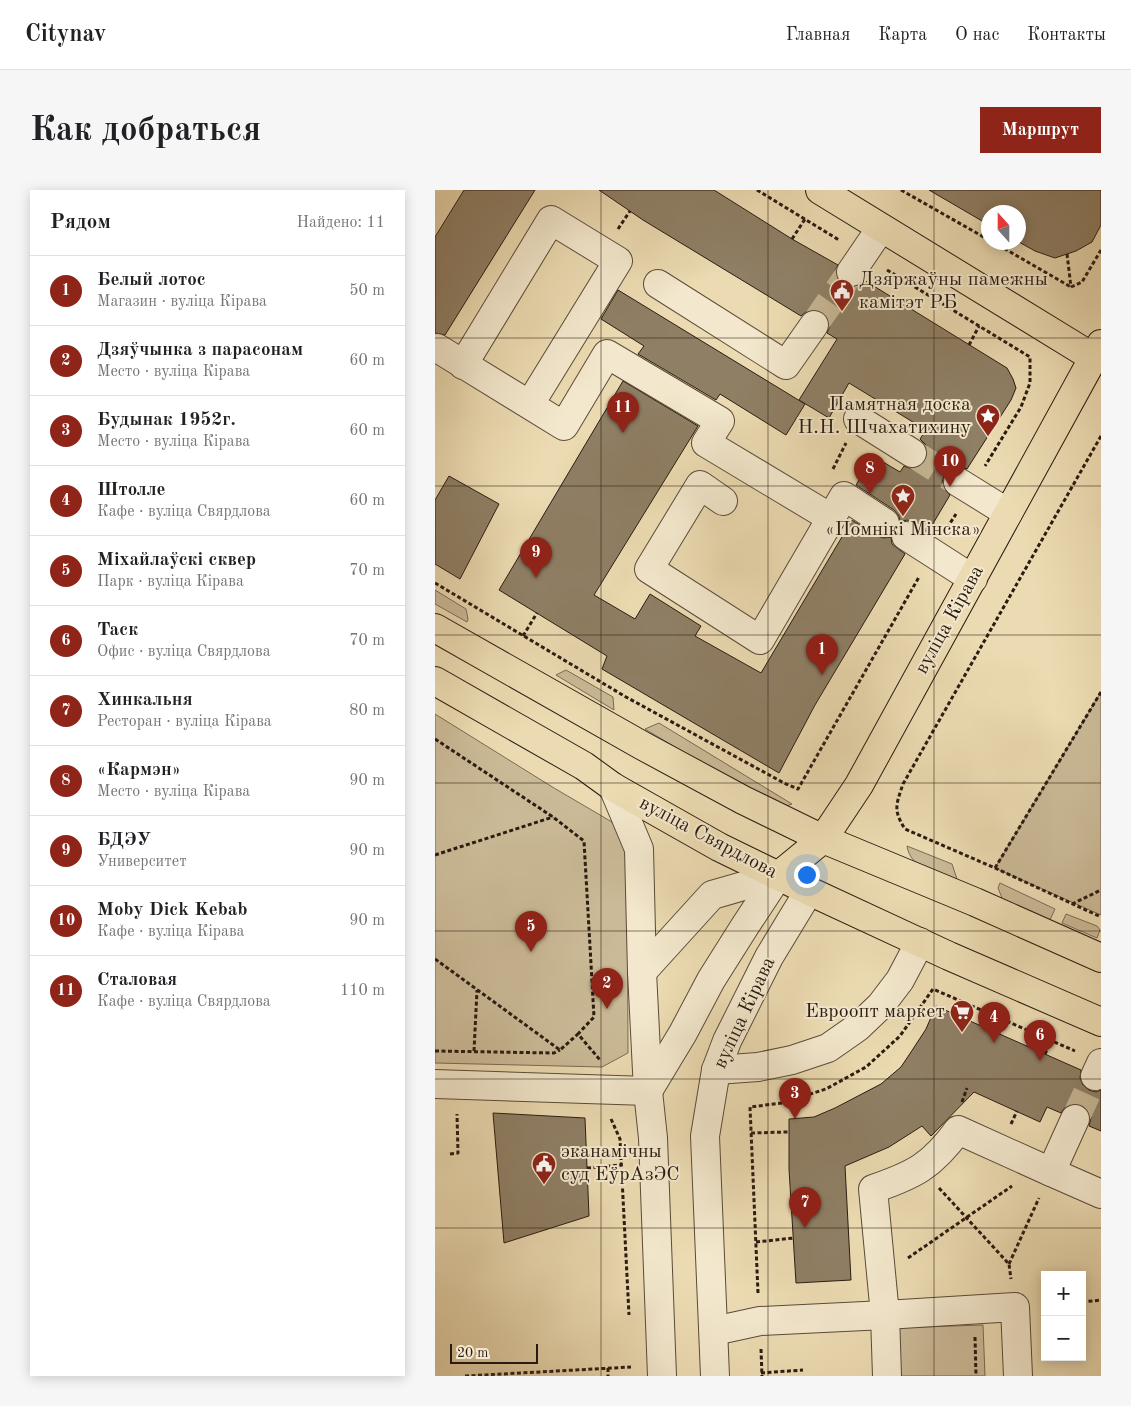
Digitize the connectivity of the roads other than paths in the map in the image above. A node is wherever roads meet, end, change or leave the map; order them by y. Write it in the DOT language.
graph roads {
  1 [pos="829,192"];
  2 [pos="881,228"];
  3 [pos="857,264"];
  4 [pos="658,284"];
  5 [pos="814,325"];
  6 [pos="437,348"];
  7 [pos="1099,360"];
  8 [pos="463,365"];
  9 [pos="530,404"];
  10 [pos="859,419"];
  11 [pos="912,453"];
  12 [pos="958,482"];
  13 [pos="723,501"];
  14 [pos="822,513"];
  15 [pos="1008,513"];
  16 [pos="973,579"];
  17 [pos="435,628"];
  18 [pos="435,681"];
  19 [pos="613,787"];
  20 [pos="823,840"];
  21 [pos="778,876"];
  22 [pos="809,891"];
  23 [pos="920,942"];
  24 [pos="1101,958"];
  25 [pos="642,972"];
  26 [pos="1101,1022"];
  27 [pos="716,1070"];
  28 [pos="435,1084"];
  29 [pos="648,1091"];
  30 [pos="1075,1119"];
  31 [pos="1045,1170"];
  32 [pos="1101,1194"];
  33 [pos="885,1315"];
  34 [pos="713,1331"];
  35 [pos="662,1376"];
  36 [pos="715,1376"];
  37 [pos="887,1376"];
  38 [pos="1018,1376"];
  1 -- 2 [label="main road"];
  2 -- 3 [label="street"];
  2 -- 7 [label="main road"];
  4 -- 5 [label="street"];
  6 -- 8 [label="street"];
  7 -- 15 [label="main road, вуліца Кірава"];
  8 -- 9 [label="street"];
  8 -- 9 [label="street"];
  9 -- 14 [label="street"];
  10 -- 11 [label="street"];
  12 -- 15 [label="street"];
  13 -- 14 [label="street"];
  14 -- 16 [label="street"];
  15 -- 16 [label="main road, вуліца Кірава"];
  16 -- 20 [label="main road, вуліца Кірава"];
  17 -- 20 [label="main road"];
  18 -- 19 [label="main road, вуліца Свярдлова"];
  19 -- 21 [label="main road, вуліца Свярдлова"];
  19 -- 25 [label="street"];
  20 -- 21 [label="main road, вуліца Кірава"];
  20 -- 22 [label="main road, вуліца Кірава"];
  20 -- 24 [label="main road"];
  21 -- 22 [label="main road, вуліца Свярдлова"];
  21 -- 25 [label="street, вуліца Кірава"];
  21 -- 29 [label="street, вуліца Кірава"];
  22 -- 23 [label="main road, вуліца Свярдлова"];
  22 -- 27 [label="street, вуліца Кірава"];
  23 -- 26 [label="main road, вуліца Свярдлова"];
  23 -- 27 [label="street"];
  25 -- 29 [label="street"];
  27 -- 34 [label="street, вуліца Кірава"];
  28 -- 29 [label="street"];
  29 -- 35 [label="street"];
  30 -- 31 [label="street"];
  31 -- 32 [label="street"];
  31 -- 33 [label="street"];
  33 -- 34 [label="street"];
  33 -- 37 [label="street"];
  33 -- 38 [label="street"];
  34 -- 36 [label="street, вуліца Кірава"];
}
